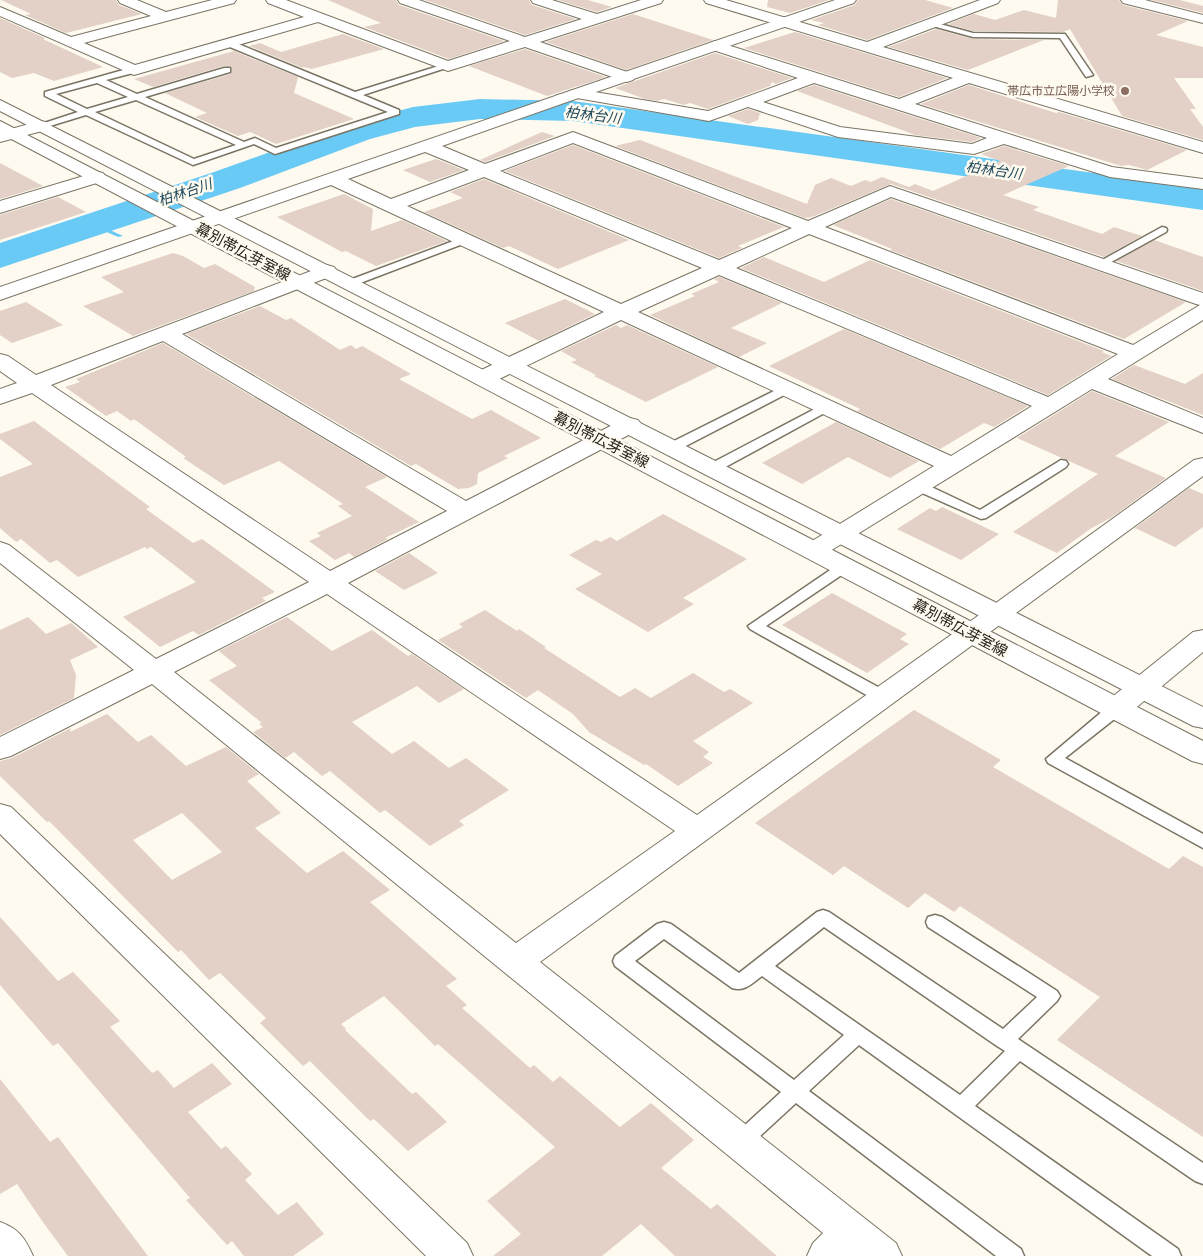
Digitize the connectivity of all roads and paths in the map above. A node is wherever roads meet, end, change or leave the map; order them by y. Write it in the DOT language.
graph roads {
  1 [pos="125,0"];
  2 [pos="229,0"];
  3 [pos="273,0"];
  4 [pos="406,0"];
  5 [pos="538,0"];
  6 [pos="656,0"];
  7 [pos="711,0"];
  8 [pos="849,0"];
  9 [pos="993,0"];
  10 [pos="1128,0"];
  11 [pos="0,11"];
  12 [pos="166,17"];
  13 [pos="319,17"];
  14 [pos="597,19"];
  15 [pos="1203,19"];
  16 [pos="784,22"];
  17 [pos="932,23"];
  18 [pos="70,42"];
  19 [pos="524,42"];
  20 [pos="228,43"];
  21 [pos="715,46"];
  22 [pos="868,47"];
  23 [pos="448,66"];
  24 [pos="134,70"];
  25 [pos="227,70"];
  26 [pos="1089,75"];
  27 [pos="627,77"];
  28 [pos="814,77"];
  29 [pos="969,77"];
  30 [pos="98,80"];
  31 [pos="578,94"];
  32 [pos="355,95"];
  33 [pos="137,97"];
  34 [pos="748,102"];
  35 [pos="902,104"];
  36 [pos="0,105"];
  37 [pos="86,112"];
  38 [pos="40,126"];
  39 [pos="4,132"];
  40 [pos="1003,138"];
  41 [pos="244,145"];
  42 [pos="426,146"];
  43 [pos="1203,148"];
  44 [pos="485,170"];
  45 [pos="97,177"];
  46 [pos="333,179"];
  47 [pos="1203,184"];
  48 [pos="390,206"];
  49 [pos="0,207"];
  50 [pos="199,218"];
  51 [pos="806,227"];
  52 [pos="1162,230"];
  53 [pos="464,240"];
  54 [pos="1100,264"];
  55 [pos="718,267"];
  56 [pos="327,271"];
  57 [pos="299,282"];
  58 [pos="351,283"];
  59 [pos="0,294"];
  60 [pos="1203,300"];
  61 [pos="1203,311"];
  62 [pos="620,312"];
  63 [pos="166,334"];
  64 [pos="1134,353"];
  65 [pos="0,361"];
  66 [pos="511,364"];
  67 [pos="483,378"];
  68 [pos="1090,380"];
  69 [pos="35,384"];
  70 [pos="786,389"];
  71 [pos="0,397"];
  72 [pos="1049,405"];
  73 [pos="826,407"];
  74 [pos="630,425"];
  75 [pos="1203,426"];
  76 [pos="602,440"];
  77 [pos="673,448"];
  78 [pos="1061,464"];
  79 [pos="952,465"];
  80 [pos="1203,465"];
  81 [pos="713,468"];
  82 [pos="918,486"];
  83 [pos="466,511"];
  84 [pos="841,534"];
  85 [pos="0,550"];
  86 [pos="813,551"];
  87 [pos="844,567"];
  88 [pos="328,583"];
  89 [pos="999,614"];
  90 [pos="971,633"];
  91 [pos="1200,646"];
  92 [pos="154,671"];
  93 [pos="1142,688"];
  94 [pos="883,697"];
  95 [pos="1116,708"];
  96 [pos="1203,719"];
  97 [pos="0,749"];
  98 [pos="1203,754"];
  99 [pos="0,815"];
  100 [pos="696,830"];
  101 [pos="1203,842"];
  102 [pos="935,922"];
  103 [pos="516,961"];
  104 [pos="762,966"];
  105 [pos="858,1034"];
  106 [pos="1012,1045"];
  107 [pos="796,1092"];
  108 [pos="961,1107"];
  109 [pos="740,1142"];
  110 [pos="1203,1175"];
  111 [pos="0,1240"];
  112 [pos="839,1244"];
  113 [pos="13,1256"];
  114 [pos="453,1256"];
  115 [pos="882,1256"];
  116 [pos="1013,1256"];
  117 [pos="1170,1256"];
  1 -- 12 [label="street"];
  2 -- 12 [label="street"];
  3 -- 13 [label="street"];
  4 -- 19 [label="street"];
  5 -- 14 [label="street"];
  6 -- 14 [label="street"];
  7 -- 16 [label="street"];
  8 -- 16 [label="street"];
  9 -- 17 [label="street"];
  10 -- 15 [label="street"];
  11 -- 18 [label="street"];
  12 -- 18 [label="street"];
  13 -- 20 [label="street"];
  13 -- 23 [label="street"];
  14 -- 19 [label="street"];
  16 -- 21 [label="street"];
  16 -- 22 [label="street"];
  17 -- 22 [label="street"];
  17 -- 26 [label="lane"];
  18 -- 24 [label="street"];
  19 -- 23 [label="street"];
  19 -- 27 [label="street"];
  20 -- 24 [label="street"];
  20 -- 32 [label="lane"];
  21 -- 27 [label="street"];
  21 -- 28 [label="street"];
  22 -- 29 [label="street"];
  23 -- 32 [label="lane"];
  24 -- 30 [label="lane"];
  25 -- 33 [label="lane"];
  27 -- 31 [label="street"];
  28 -- 34 [label="street"];
  28 -- 35 [label="street"];
  29 -- 35 [label="street"];
  29 -- 43 [label="street"];
  30 -- 33 [label="lane"];
  30 -- 37 [label="lane"];
  31 -- 34 [label="street"];
  31 -- 42 [label="street"];
  32 -- 41 [label="lane"];
  33 -- 37 [label="lane"];
  33 -- 41 [label="lane"];
  34 -- 40 [label="street"];
  35 -- 40 [label="street"];
  36 -- 38 [label="street, 幕別帯広芽室線"];
  37 -- 38 [label="lane"];
  37 -- 41 [label="lane"];
  38 -- 39 [label="street"];
  38 -- 50 [label="street, 幕別帯広芽室線"];
  39 -- 45 [label="street, 幕別帯広芽室線"];
  40 -- 47 [label="street"];
  42 -- 44 [label="street"];
  42 -- 46 [label="street"];
  44 -- 48 [label="street"];
  44 -- 51 [label="street"];
  44 -- 55 [label="street"];
  45 -- 49 [label="street"];
  45 -- 50 [label="street, 幕別帯広芽室線"];
  46 -- 48 [label="street"];
  46 -- 50 [label="street"];
  48 -- 53 [label="street"];
  50 -- 56 [label="street, 幕別帯広芽室線"];
  50 -- 57 [label="street, 幕別帯広芽室線"];
  50 -- 59 [label="street"];
  51 -- 54 [label="street"];
  51 -- 55 [label="street"];
  51 -- 64 [label="street"];
  52 -- 54 [label="lane"];
  53 -- 58 [label="lane"];
  53 -- 62 [label="street"];
  54 -- 60 [label="street"];
  55 -- 62 [label="street"];
  55 -- 72 [label="street"];
  56 -- 57 [label="street"];
  56 -- 58 [label="street, 幕別帯広芽室線"];
  57 -- 63 [label="street"];
  57 -- 67 [label="street, 幕別帯広芽室線"];
  58 -- 66 [label="street, 幕別帯広芽室線"];
  61 -- 64 [label="street"];
  62 -- 66 [label="street"];
  62 -- 70 [label="street"];
  63 -- 69 [label="street"];
  63 -- 83 [label="street"];
  64 -- 68 [label="street"];
  65 -- 69 [label="street"];
  66 -- 67 [label="street"];
  66 -- 74 [label="street, 幕別帯広芽室線"];
  67 -- 76 [label="street, 幕別帯広芽室線"];
  68 -- 72 [label="street"];
  68 -- 75 [label="street"];
  69 -- 71 [label="street"];
  69 -- 88 [label="street"];
  70 -- 73 [label="street"];
  70 -- 77 [label="lane"];
  72 -- 79 [label="street"];
  73 -- 79 [label="street"];
  73 -- 81 [label="lane"];
  74 -- 76 [label="street"];
  74 -- 77 [label="street, 幕別帯広芽室線"];
  76 -- 83 [label="street"];
  76 -- 86 [label="street, 幕別帯広芽室線"];
  77 -- 81 [label="street, 幕別帯広芽室線"];
  78 -- 82 [label="lane"];
  79 -- 82 [label="street"];
  80 -- 89 [label="street"];
  81 -- 84 [label="street, 幕別帯広芽室線"];
  82 -- 84 [label="street"];
  83 -- 88 [label="street"];
  84 -- 86 [label="street"];
  84 -- 89 [label="street, 幕別帯広芽室線"];
  85 -- 92 [label="street"];
  86 -- 87 [label="street, 幕別帯広芽室線"];
  87 -- 90 [label="street, 幕別帯広芽室線"];
  87 -- 94 [label="lane"];
  88 -- 92 [label="street"];
  88 -- 100 [label="street"];
  89 -- 90 [label="street"];
  89 -- 93 [label="street, 幕別帯広芽室線"];
  90 -- 94 [label="street"];
  90 -- 95 [label="street, 幕別帯広芽室線"];
  91 -- 93 [label="street"];
  92 -- 97 [label="street"];
  92 -- 103 [label="street"];
  93 -- 95 [label="street"];
  93 -- 96 [label="street, 幕別帯広芽室線"];
  94 -- 100 [label="street"];
  95 -- 98 [label="street, 幕別帯広芽室線"];
  95 -- 101 [label="lane"];
  99 -- 114 [label="street"];
  100 -- 103 [label="street"];
  102 -- 106 [label="lane"];
  103 -- 109 [label="street"];
  104 -- 105 [label="lane"];
  104 -- 106 [label="lane"];
  104 -- 107 [label="lane"];
  105 -- 107 [label="lane"];
  105 -- 108 [label="lane"];
  106 -- 108 [label="lane"];
  106 -- 110 [label="lane"];
  107 -- 109 [label="lane"];
  107 -- 116 [label="lane"];
  108 -- 117 [label="lane"];
  109 -- 112 [label="street"];
  111 -- 113 [label="street"];
  112 -- 115 [label="street"];
}
